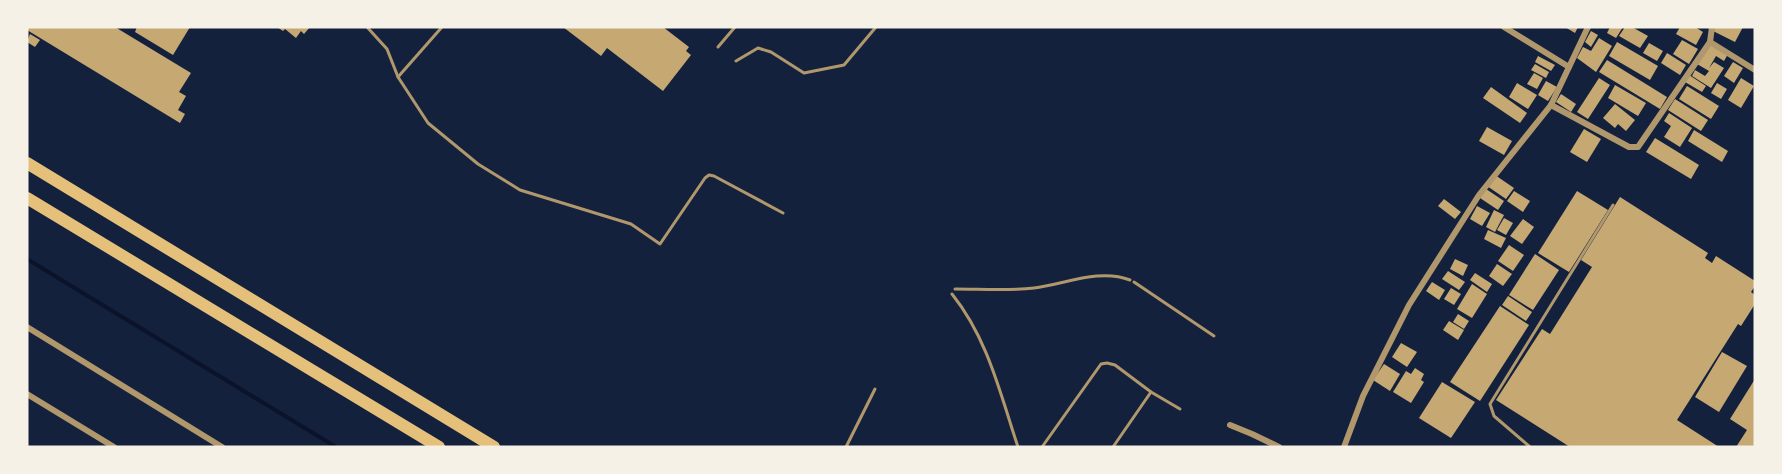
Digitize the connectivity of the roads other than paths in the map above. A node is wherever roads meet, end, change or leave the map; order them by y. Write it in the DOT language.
graph roads {
  1 [pos="367,27"];
  2 [pos="442,27"];
  3 [pos="735,27"];
  4 [pos="876,27"];
  5 [pos="1504,27"];
  6 [pos="1588,27"];
  7 [pos="1712,27"];
  8 [pos="1710,42"];
  9 [pos="718,46"];
  10 [pos="736,61"];
  11 [pos="1569,67"];
  12 [pos="1755,70"];
  13 [pos="398,77"];
  14 [pos="1551,105"];
  15 [pos="27,163"];
  16 [pos="27,198"];
  17 [pos="1613,205"];
  18 [pos="783,213"];
  19 [pos="955,289"];
  20 [pos="952,294"];
  21 [pos="27,327"];
  22 [pos="1214,336"];
  23 [pos="875,389"];
  24 [pos="1150,392"];
  25 [pos="27,393"];
  26 [pos="1180,409"];
  27 [pos="1230,425"];
  28 [pos="114,447"];
  29 [pos="222,447"];
  30 [pos="439,447"];
  31 [pos="494,447"];
  32 [pos="846,447"];
  33 [pos="1018,447"];
  34 [pos="1042,447"];
  35 [pos="1113,447"];
  36 [pos="1279,447"];
  37 [pos="1344,447"];
  38 [pos="1530,447"];
  1 -- 13 [label="lane"];
  2 -- 13 [label="lane"];
  3 -- 9 [label="lane"];
  4 -- 10 [label="lane"];
  5 -- 11 [label="street"];
  6 -- 11 [label="street"];
  7 -- 8 [label="street"];
  8 -- 12 [label="street"];
  8 -- 14 [label="street"];
  11 -- 14 [label="street"];
  13 -- 18 [label="lane"];
  14 -- 37 [label="street"];
  15 -- 31 [label="highway"];
  16 -- 30 [label="highway"];
  17 -- 38 [label="lane"];
  19 -- 22 [label="lane"];
  20 -- 33 [label="lane"];
  21 -- 29 [label="street"];
  23 -- 32 [label="lane"];
  24 -- 26 [label="lane"];
  24 -- 34 [label="lane"];
  24 -- 35 [label="lane"];
  25 -- 28 [label="street"];
  27 -- 36 [label="street"];
}
